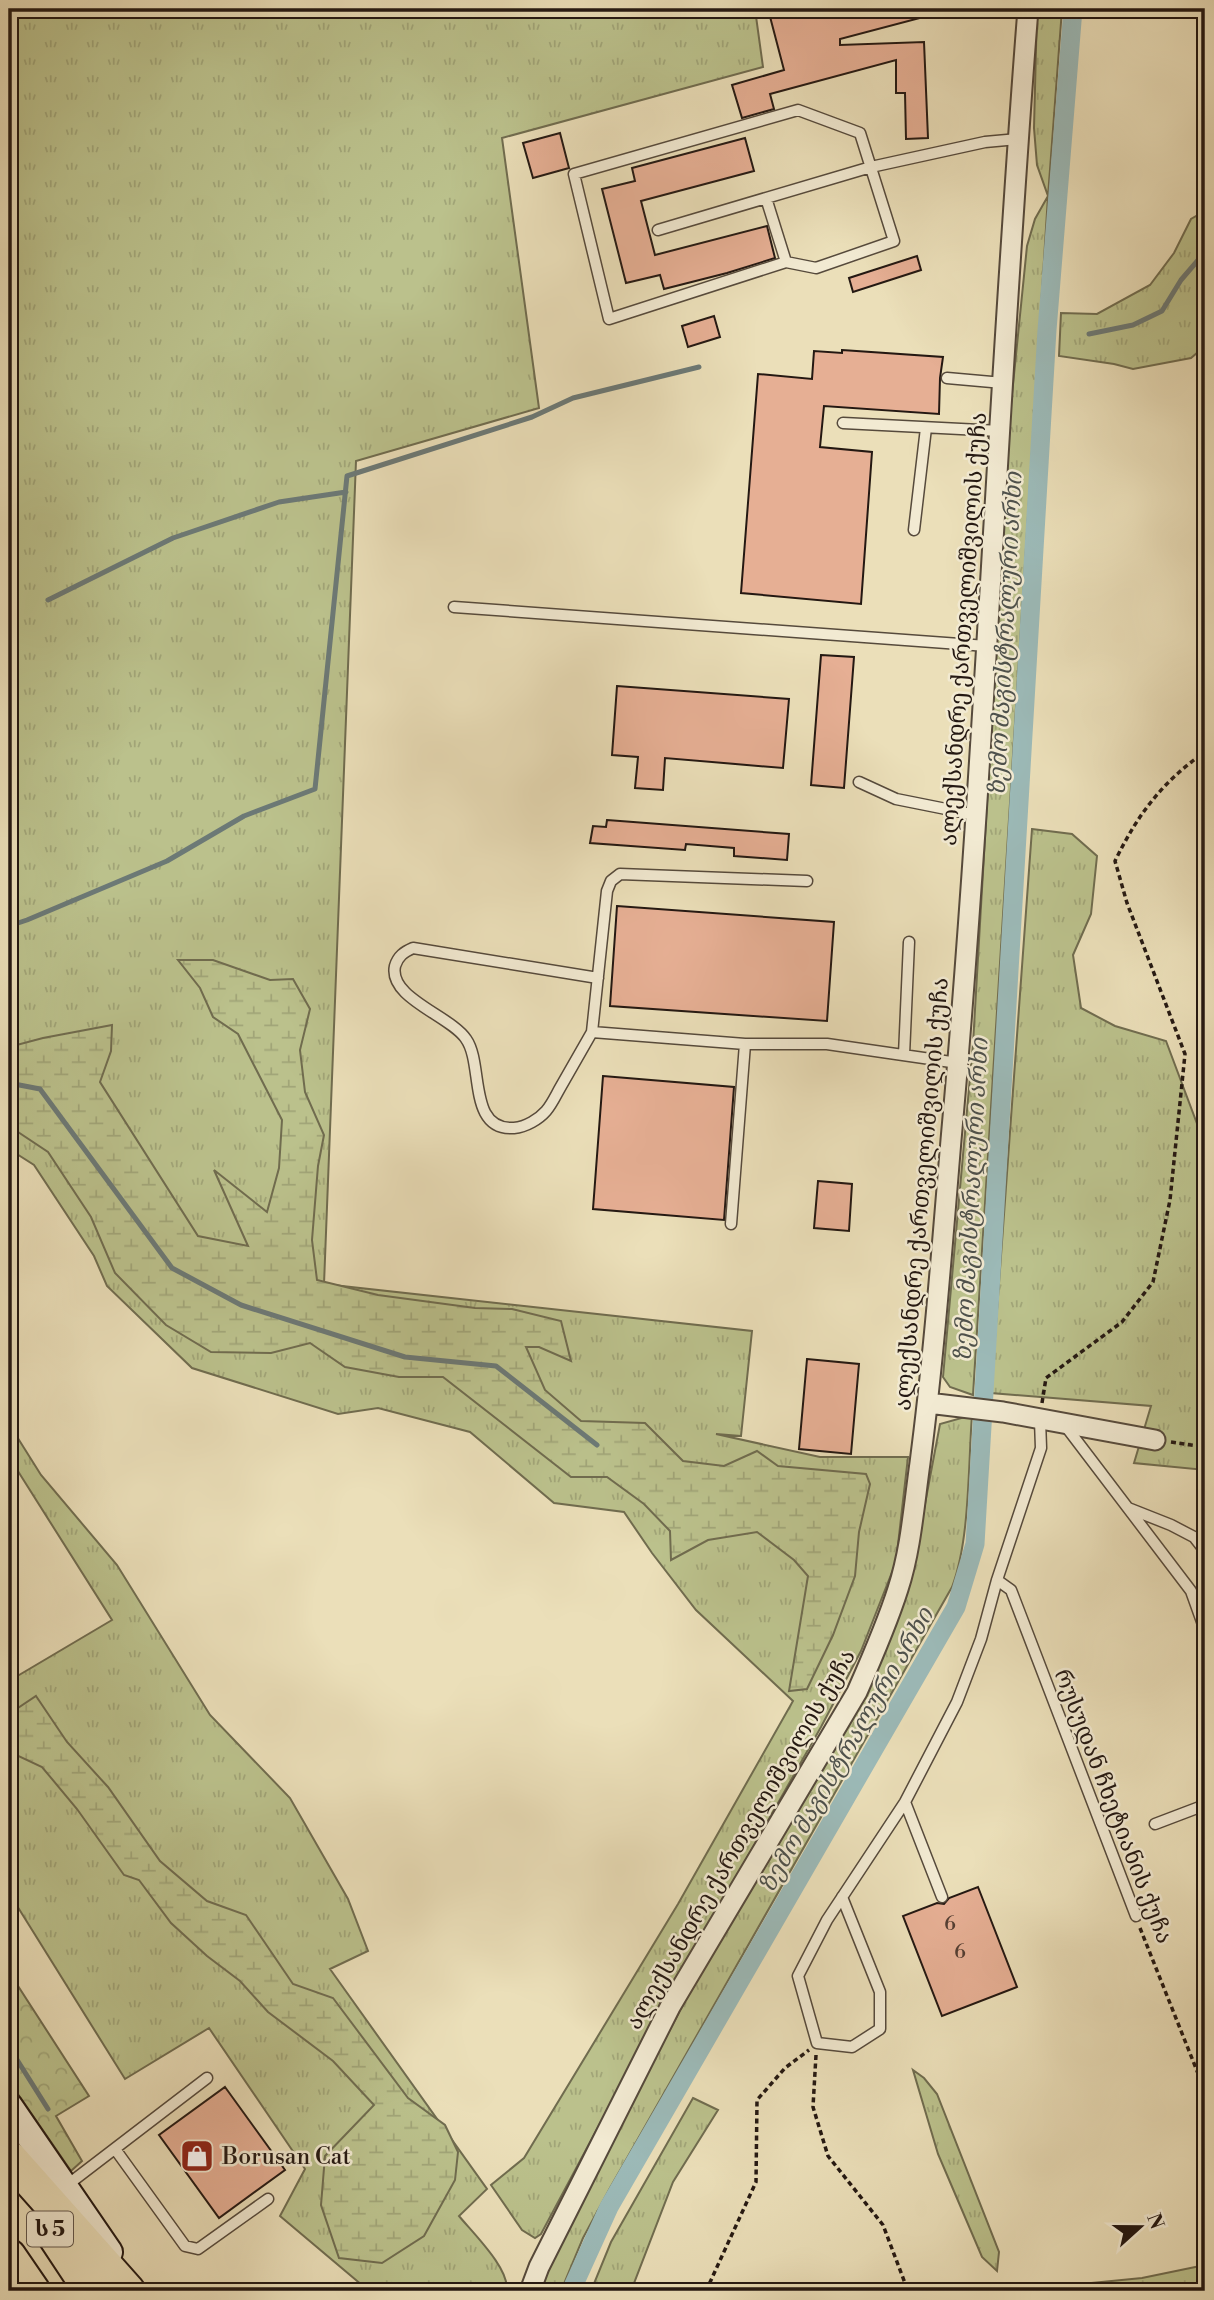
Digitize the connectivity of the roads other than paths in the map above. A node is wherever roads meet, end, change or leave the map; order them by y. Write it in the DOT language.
graph roads {
  1 [pos="1028,9"];
  2 [pos="1018,139"];
  3 [pos="871,167"];
  4 [pos="766,198"];
  5 [pos="658,229"];
  6 [pos="786,262"];
  7 [pos="947,379"];
  8 [pos="1004,383"];
  9 [pos="844,423"];
  10 [pos="926,428"];
  11 [pos="1000,431"];
  12 [pos="914,530"];
  13 [pos="454,607"];
  14 [pos="987,646"];
  15 [pos="859,782"];
  16 [pos="977,815"];
  17 [pos="807,881"];
  18 [pos="909,942"];
  19 [pos="598,978"];
  20 [pos="592,1032"];
  21 [pos="745,1044"];
  22 [pos="904,1055"];
  23 [pos="958,1063"];
  24 [pos="731,1224"];
  25 [pos="928,1404"];
  26 [pos="1040,1420"];
  27 [pos="1064,1424"];
  28 [pos="1155,1440"];
  29 [pos="1127,1507"];
  30 [pos="1205,1551"];
  31 [pos="997,1580"];
  32 [pos="1205,1630"];
  33 [pos="905,1802"];
  34 [pos="1205,1805"];
  35 [pos="1155,1824"];
  36 [pos="842,1897"];
  37 [pos="942,1897"];
  38 [pos="1136,1916"];
  39 [pos="207,2078"];
  40 [pos="9,2106"];
  41 [pos="115,2149"];
  42 [pos="9,2157"];
  43 [pos="9,2168"];
  44 [pos="65,2187"];
  45 [pos="268,2199"];
  46 [pos="9,2256"];
  47 [pos="33,2291"];
  48 [pos="91,2291"];
  49 [pos="128,2291"];
  50 [pos="135,2291"];
  51 [pos="530,2291"];
  1 -- 2 [label="street, ალექსანდრე ქართველიშვილის ქუჩა"];
  2 -- 3 [label="lane"];
  2 -- 8 [label="street, ალექსანდრე ქართველიშვილის ქუჩა"];
  3 -- 4 [label="lane"];
  3 -- 6 [label="lane"];
  3 -- 6 [label="lane"];
  4 -- 5 [label="lane"];
  4 -- 6 [label="lane"];
  7 -- 8 [label="lane"];
  8 -- 11 [label="street, ალექსანდრე ქართველიშვილის ქუჩა"];
  9 -- 10 [label="lane"];
  10 -- 11 [label="lane"];
  10 -- 12 [label="lane"];
  11 -- 14 [label="street, ალექსანდრე ქართველიშვილის ქუჩა"];
  13 -- 14 [label="lane"];
  14 -- 16 [label="street, ალექსანდრე ქართველიშვილის ქუჩა"];
  15 -- 16 [label="lane"];
  16 -- 23 [label="street, ალექსანდრე ქართველიშვილის ქუჩა"];
  17 -- 19 [label="lane"];
  18 -- 22 [label="lane"];
  19 -- 20 [label="lane"];
  19 -- 20 [label="lane"];
  20 -- 21 [label="lane"];
  21 -- 22 [label="lane"];
  21 -- 24 [label="lane"];
  22 -- 23 [label="lane"];
  23 -- 25 [label="street, ალექსანდრე ქართველიშვილის ქუჩა"];
  25 -- 26 [label="street"];
  25 -- 51 [label="street, ალექსანდრე ქართველიშვილის ქუჩა"];
  26 -- 27 [label="street"];
  26 -- 31 [label="lane"];
  27 -- 28 [label="street"];
  27 -- 29 [label="lane"];
  29 -- 30 [label="lane"];
  29 -- 32 [label="lane"];
  31 -- 33 [label="lane"];
  31 -- 38 [label="lane, რუსუდან ჩხეტიანის ქუჩა"];
  33 -- 36 [label="lane"];
  33 -- 37 [label="lane"];
  34 -- 35 [label="lane"];
  36 -- 36 [label="lane"];
  39 -- 41 [label="lane"];
  40 -- 44 [label="street"];
  41 -- 44 [label="lane"];
  41 -- 45 [label="lane"];
  42 -- 49 [label="highway"];
  43 -- 48 [label="highway, ს 5"];
  44 -- 50 [label="street"];
  46 -- 47 [label="highway, ს 5"];
}
